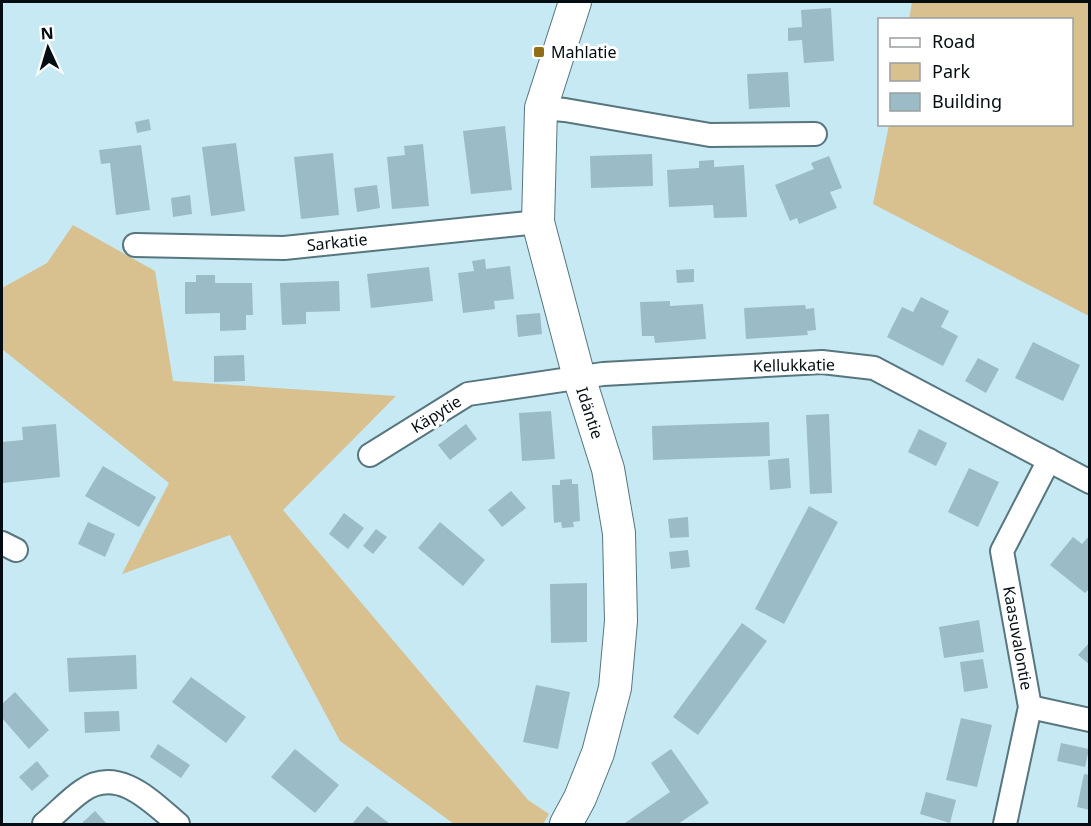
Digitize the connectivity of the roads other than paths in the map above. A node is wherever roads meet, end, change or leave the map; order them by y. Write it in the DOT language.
graph roads {
  1 [pos="575,2"];
  2 [pos="541,108"];
  3 [pos="815,134"];
  4 [pos="538,222"];
  5 [pos="135,245"];
  6 [pos="579,377"];
  7 [pos="370,456"];
  8 [pos="1049,460"];
  9 [pos="1089,482"];
  10 [pos="1030,707"];
  11 [pos="1089,720"];
  12 [pos="44,825"];
  13 [pos="178,825"];
  14 [pos="566,825"];
  15 [pos="1005,825"];
  1 -- 2 [label="street, Idäntie"];
  2 -- 3 [label="street"];
  2 -- 4 [label="street, Idäntie"];
  4 -- 5 [label="street, Sarkatie"];
  4 -- 6 [label="street, Idäntie"];
  6 -- 7 [label="street, Käpytie"];
  6 -- 8 [label="street, Kellukkatie"];
  6 -- 14 [label="street, Idäntie"];
  8 -- 9 [label="street, Kellukkatie"];
  8 -- 10 [label="street, Kaasuvalontie"];
  10 -- 11 [label="street"];
  10 -- 15 [label="street, Kaasuvalontie"];
  12 -- 13 [label="street"];
}
